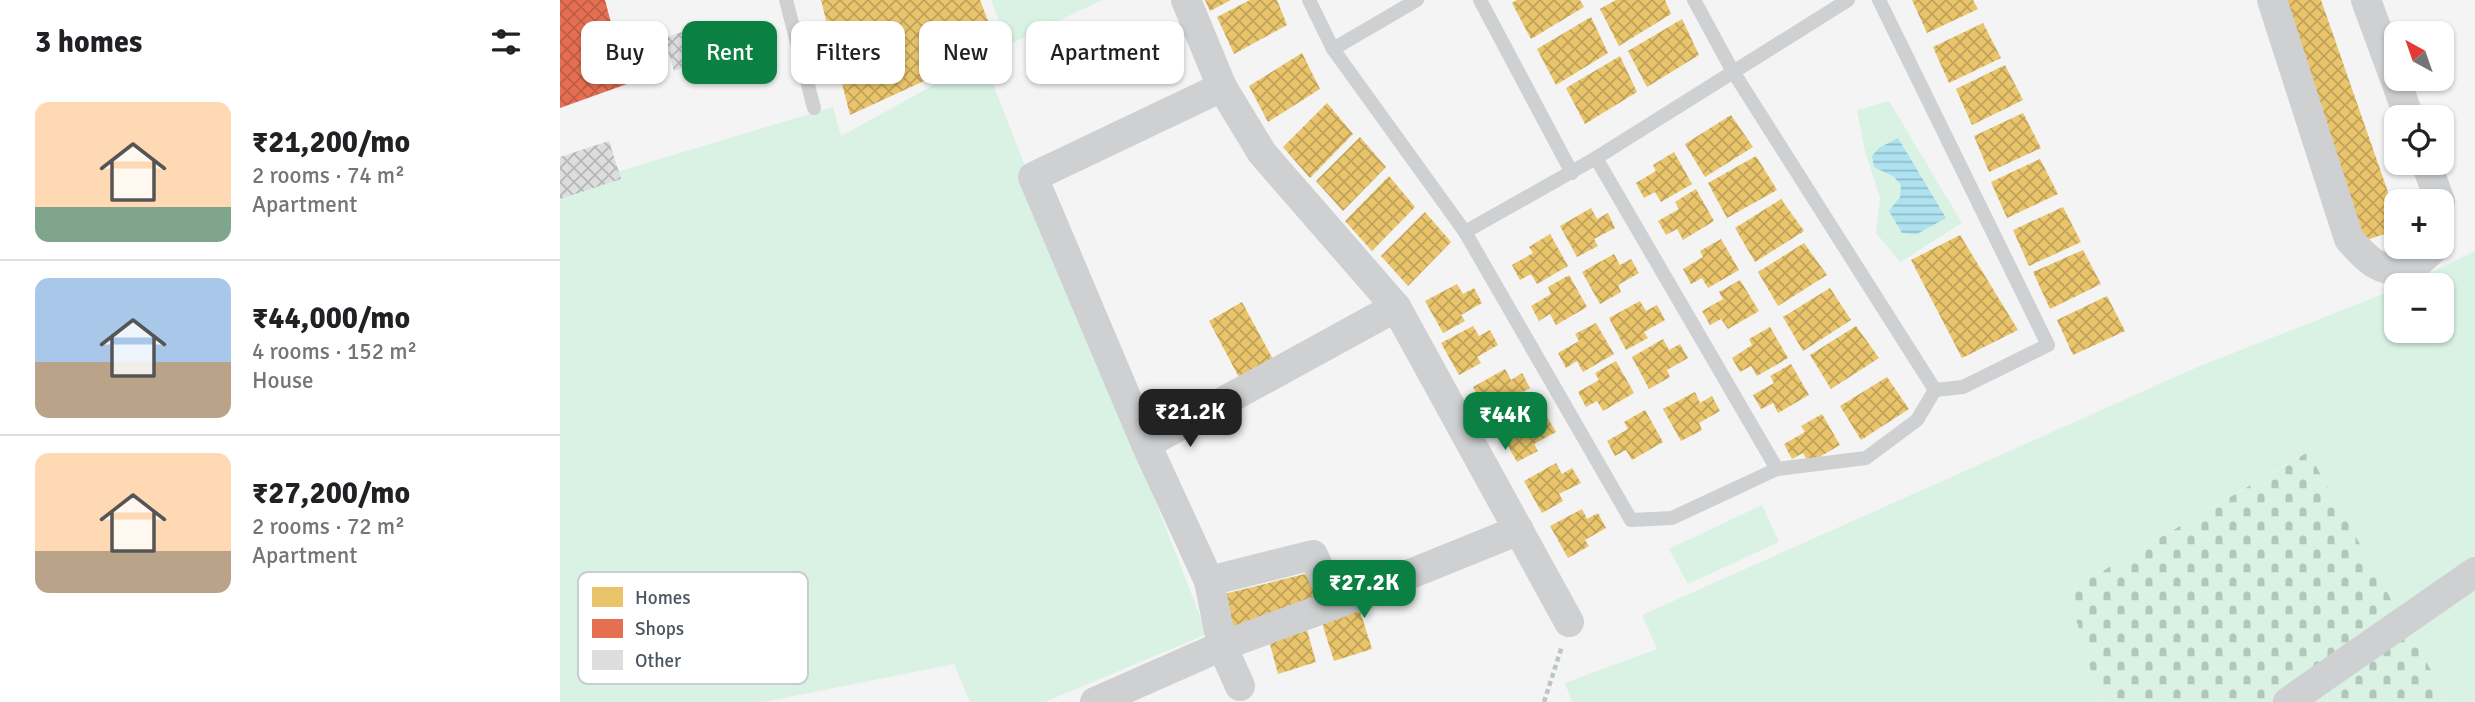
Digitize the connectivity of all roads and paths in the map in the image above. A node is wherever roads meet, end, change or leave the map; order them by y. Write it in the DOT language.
graph roads {
  1 [pos="786,0"];
  2 [pos="1186,0"];
  3 [pos="1309,0"];
  4 [pos="1417,0"];
  5 [pos="1480,0"];
  6 [pos="1694,0"];
  7 [pos="1848,0"];
  8 [pos="1879,0"];
  9 [pos="2272,0"];
  10 [pos="2366,0"];
  11 [pos="1333,49"];
  12 [pos="1732,70"];
  13 [pos="1222,87"];
  14 [pos="2405,105"];
  15 [pos="814,108"];
  16 [pos="1597,158"];
  17 [pos="1572,173"];
  18 [pos="1465,232"];
  19 [pos="2422,259"];
  20 [pos="1396,307"];
  21 [pos="1935,390"];
  22 [pos="1146,444"];
  23 [pos="1777,468"];
  24 [pos="1519,530"];
  25 [pos="2475,572"];
  26 [pos="1209,582"];
  27 [pos="1336,604"];
  28 [pos="1569,622"];
  29 [pos="1222,646"];
  30 [pos="1240,686"];
  31 [pos="1095,702"];
  32 [pos="1544,702"];
  33 [pos="2288,702"];
  1 -- 15 [label="lane"];
  2 -- 13 [label="street"];
  3 -- 11 [label="lane"];
  4 -- 11 [label="lane"];
  5 -- 17 [label="lane"];
  6 -- 12 [label="lane"];
  7 -- 12 [label="lane"];
  8 -- 21 [label="lane"];
  9 -- 19 [label="street"];
  10 -- 14 [label="street"];
  11 -- 18 [label="lane"];
  12 -- 16 [label="lane"];
  12 -- 21 [label="lane"];
  13 -- 20 [label="street"];
  13 -- 22 [label="street"];
  16 -- 17 [label="lane"];
  16 -- 23 [label="lane"];
  17 -- 18 [label="lane"];
  18 -- 23 [label="lane"];
  20 -- 22 [label="street"];
  20 -- 24 [label="street"];
  21 -- 23 [label="lane"];
  22 -- 26 [label="street"];
  24 -- 27 [label="street"];
  24 -- 28 [label="street"];
  25 -- 33 [label="street"];
  26 -- 27 [label="street"];
  26 -- 29 [label="street"];
  27 -- 29 [label="street"];
  28 -- 32 [label="path"];
  29 -- 30 [label="street"];
  29 -- 31 [label="street"];
}
